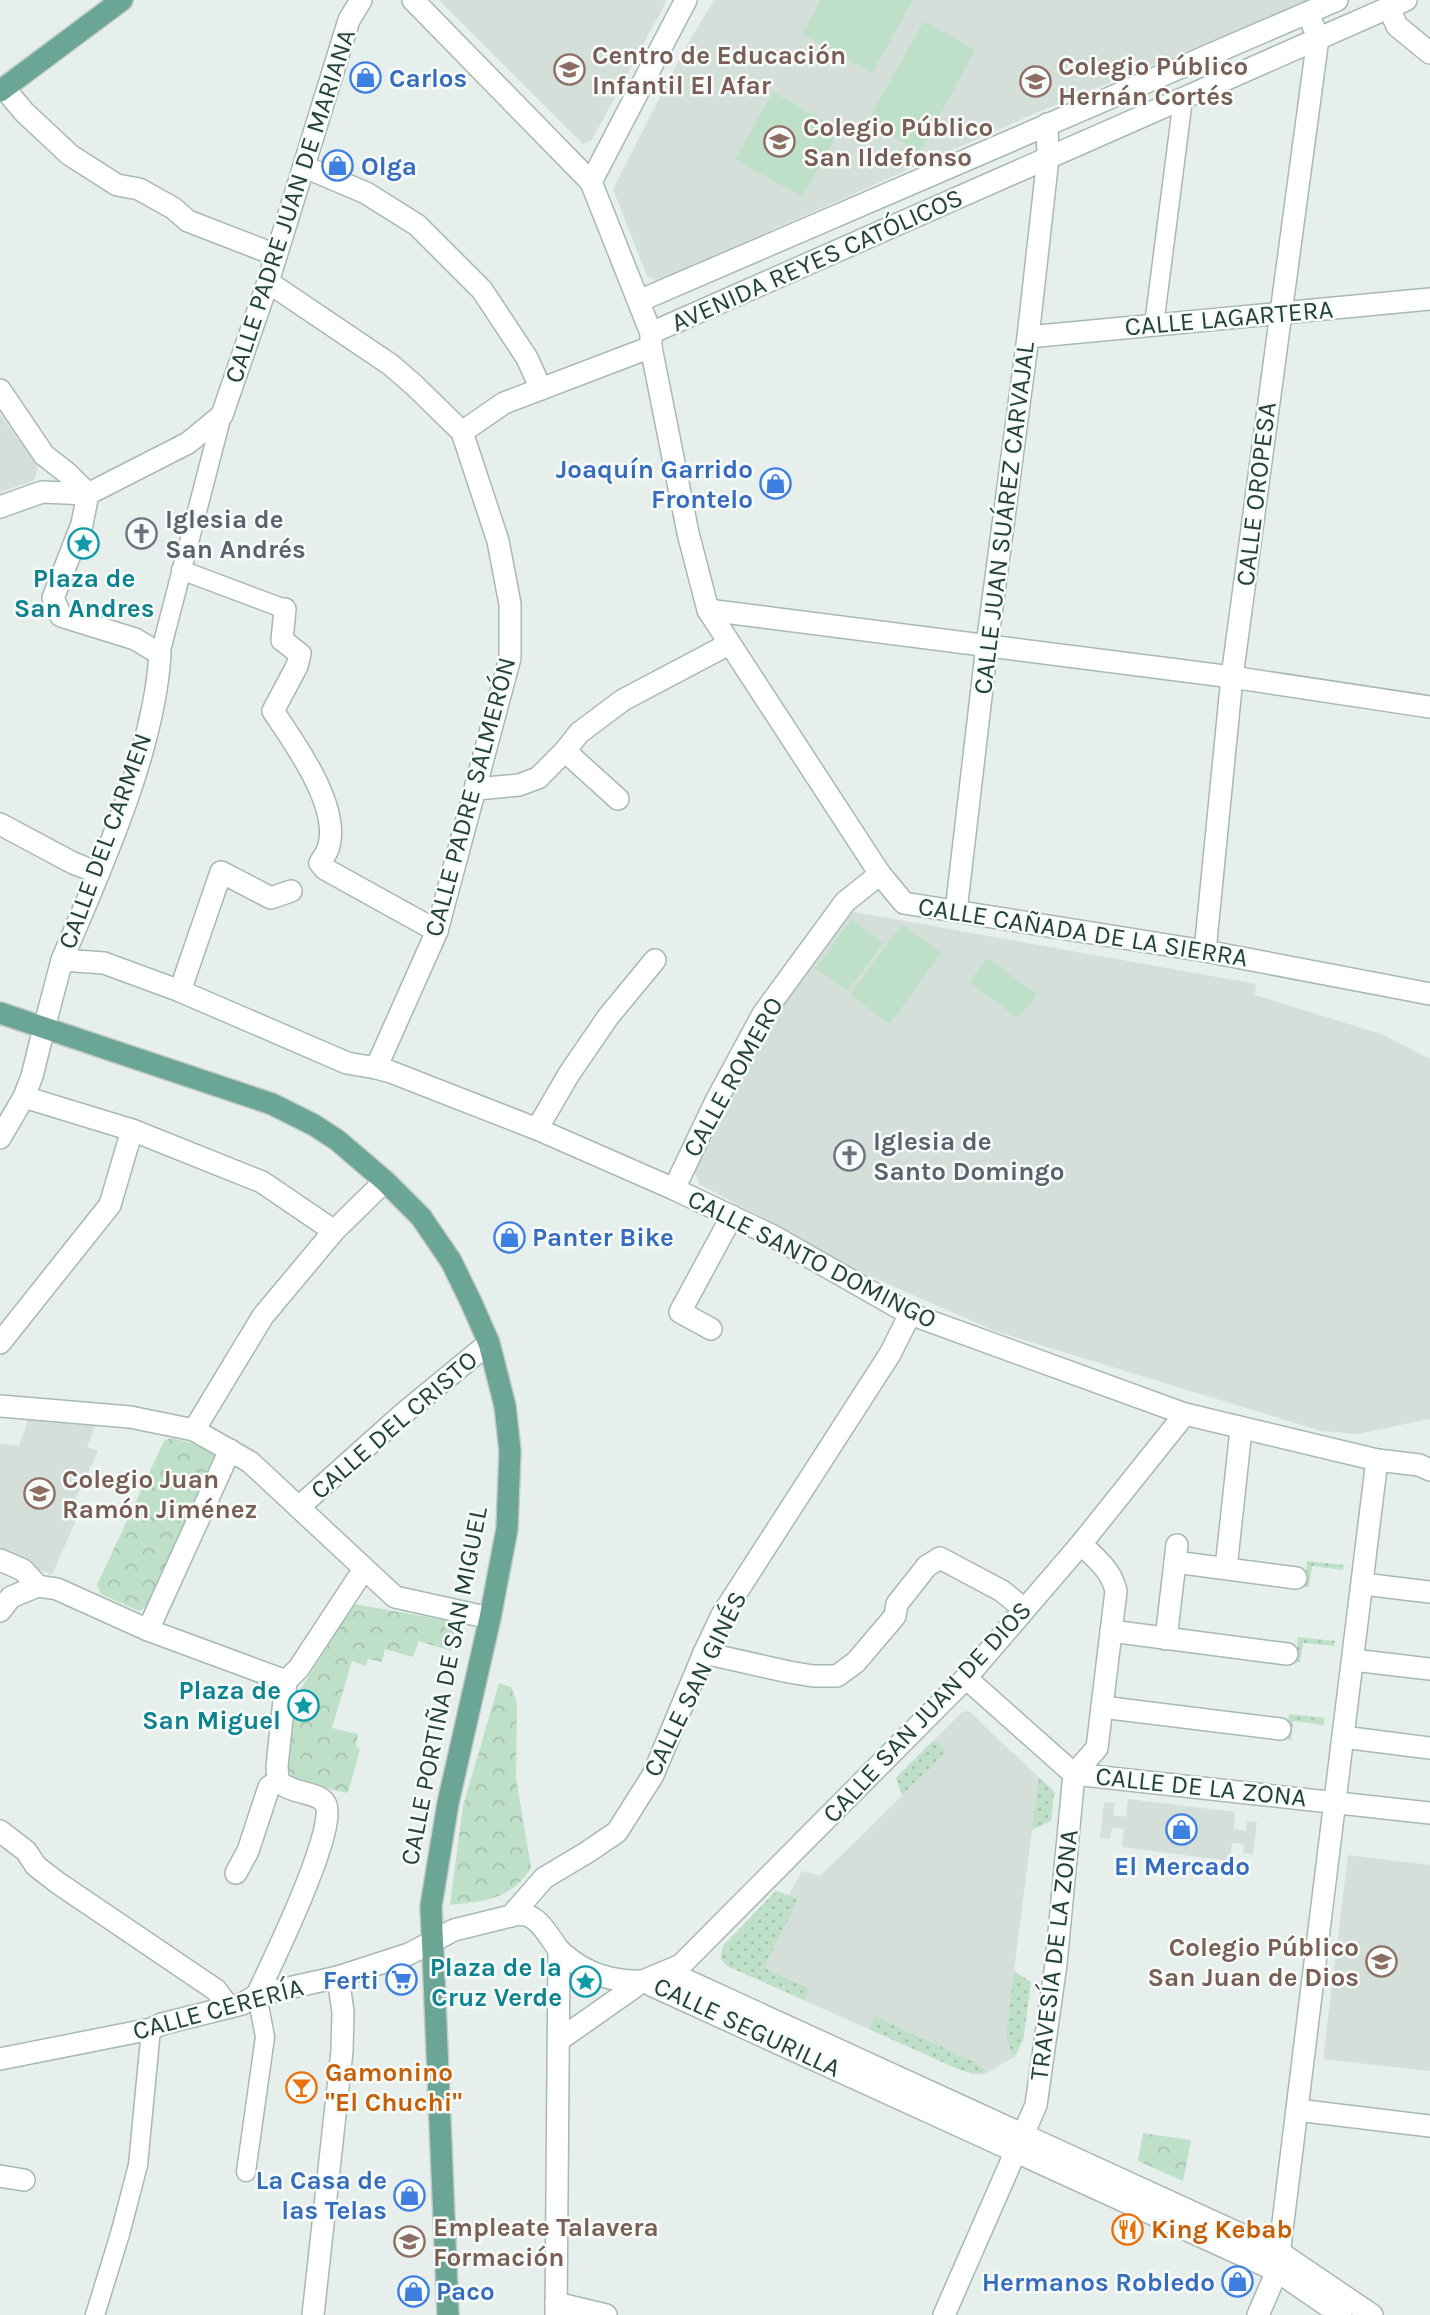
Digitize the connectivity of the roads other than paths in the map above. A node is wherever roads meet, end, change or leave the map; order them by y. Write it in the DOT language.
graph roads {
  1 [pos="122,0"];
  2 [pos="361,0"];
  3 [pos="413,0"];
  4 [pos="686,0"];
  5 [pos="1337,0"];
  6 [pos="1398,4"];
  7 [pos="1308,13"];
  8 [pos="1318,38"];
  9 [pos="1430,53"];
  10 [pos="2,89"];
  11 [pos="1182,99"];
  12 [pos="1047,124"];
  13 [pos="1048,158"];
  14 [pos="305,167"];
  15 [pos="591,182"];
  16 [pos="276,255"];
  17 [pos="268,282"];
  18 [pos="1430,299"];
  19 [pos="639,301"];
  20 [pos="1280,313"];
  21 [pos="1153,325"];
  22 [pos="1028,337"];
  23 [pos="651,340"];
  24 [pos="541,389"];
  25 [pos="0,390"];
  26 [pos="222,415"];
  27 [pos="461,432"];
  28 [pos="88,494"];
  29 [pos="0,507"];
  30 [pos="181,570"];
  31 [pos="285,608"];
  32 [pos="708,610"];
  33 [pos="729,643"];
  34 [pos="987,645"];
  35 [pos="160,654"];
  36 [pos="1232,677"];
  37 [pos="1430,707"];
  38 [pos="565,751"];
  39 [pos="476,789"];
  40 [pos="618,799"];
  41 [pos="0,824"];
  42 [pos="99,873"];
  43 [pos="880,874"];
  44 [pos="291,891"];
  45 [pos="956,911"];
  46 [pos="437,931"];
  47 [pos="1205,951"];
  48 [pos="62,960"];
  49 [pos="655,960"];
  50 [pos="180,991"];
  51 [pos="1430,994"];
  52 [pos="0,1013"];
  53 [pos="44,1028"];
  54 [pos="376,1068"];
  55 [pos="23,1097"];
  56 [pos="132,1129"];
  57 [pos="537,1129"];
  58 [pos="0,1138"];
  59 [pos="385,1181"];
  60 [pos="674,1189"];
  61 [pos="732,1216"];
  62 [pos="334,1231"];
  63 [pos="910,1314"];
  64 [pos="711,1329"];
  65 [pos="0,1343"];
  66 [pos="489,1343"];
  67 [pos="0,1406"];
  68 [pos="1185,1414"];
  69 [pos="194,1430"];
  70 [pos="1241,1430"];
  71 [pos="230,1450"];
  72 [pos="1377,1461"];
  73 [pos="1426,1463"];
  74 [pos="299,1507"];
  75 [pos="1081,1544"];
  76 [pos="0,1560"];
  77 [pos="1226,1568"];
  78 [pos="364,1569"];
  79 [pos="1296,1577"];
  80 [pos="1363,1584"];
  81 [pos="38,1586"];
  82 [pos="1430,1592"];
  83 [pos="1024,1609"];
  84 [pos="0,1611"];
  85 [pos="490,1618"];
  86 [pos="148,1630"];
  87 [pos="1111,1631"];
  88 [pos="1166,1639"];
  89 [pos="704,1653"];
  90 [pos="1287,1654"];
  91 [pos="1353,1660"];
  92 [pos="1430,1669"];
  93 [pos="966,1678"];
  94 [pos="286,1681"];
  95 [pos="1102,1707"];
  96 [pos="1280,1729"];
  97 [pos="1343,1737"];
  98 [pos="1430,1748"];
  99 [pos="1074,1774"];
  100 [pos="278,1781"];
  101 [pos="1336,1801"];
  102 [pos="1430,1813"];
  103 [pos="0,1831"];
  104 [pos="236,1873"];
  105 [pos="511,1916"];
  106 [pos="432,1943"];
  107 [pos="559,1950"];
  108 [pos="338,1977"];
  109 [pos="643,1981"];
  110 [pos="257,1996"];
  111 [pos="228,2006"];
  112 [pos="151,2029"];
  113 [pos="559,2040"];
  114 [pos="0,2059"];
  115 [pos="1297,2110"];
  116 [pos="1430,2126"];
  117 [pos="1020,2142"];
  118 [pos="246,2172"];
  119 [pos="0,2176"];
  120 [pos="24,2180"];
  121 [pos="1278,2262"];
  122 [pos="556,2309"];
  123 [pos="95,2315"];
  124 [pos="313,2315"];
  125 [pos="447,2315"];
  126 [pos="606,2315"];
  127 [pos="943,2315"];
  128 [pos="1258,2315"];
  129 [pos="1341,2315"];
  130 [pos="1372,2315"];
  1 -- 10 [label="main road"];
  2 -- 14 [label="street, CALLE PADRE JUAN DE MARIANA"];
  3 -- 15 [label="street, CALLE CAÑADA DE LA SIERRA"];
  4 -- 15 [label="street"];
  5 -- 7 [label="street, AVENIDA REYES CATÓLICOS"];
  6 -- 8 [label="street, AVENIDA REYES CATÓLICOS"];
  6 -- 9 [label="street"];
  7 -- 8 [label="street"];
  7 -- 12 [label="street, AVENIDA REYES CATÓLICOS"];
  8 -- 11 [label="street, AVENIDA REYES CATÓLICOS"];
  8 -- 20 [label="street, CALLE OROPESA"];
  10 -- 16 [label="street"];
  11 -- 13 [label="street, AVENIDA REYES CATÓLICOS"];
  11 -- 21 [label="street"];
  12 -- 13 [label="street, CALLE JUAN SUÁREZ CARVAJAL"];
  12 -- 19 [label="street, AVENIDA REYES CATÓLICOS"];
  13 -- 22 [label="street, CALLE JUAN SUÁREZ CARVAJAL"];
  13 -- 23 [label="street, AVENIDA REYES CATÓLICOS"];
  14 -- 16 [label="street, CALLE PADRE JUAN DE MARIANA"];
  14 -- 24 [label="street"];
  15 -- 19 [label="street, CALLE CAÑADA DE LA SIERRA"];
  16 -- 17 [label="street, CALLE PADRE JUAN DE MARIANA"];
  17 -- 26 [label="street, CALLE PADRE JUAN DE MARIANA"];
  17 -- 27 [label="street, CALLE PADRE SALMERÓN"];
  18 -- 20 [label="street, CALLE LAGARTERA"];
  19 -- 23 [label="street, CALLE CAÑADA DE LA SIERRA"];
  20 -- 21 [label="street, CALLE LAGARTERA"];
  20 -- 36 [label="street, CALLE OROPESA"];
  21 -- 22 [label="street, CALLE LAGARTERA"];
  22 -- 34 [label="street, CALLE JUAN SUÁREZ CARVAJAL"];
  23 -- 24 [label="street, AVENIDA REYES CATÓLICOS"];
  23 -- 32 [label="street, CALLE CAÑADA DE LA SIERRA"];
  24 -- 27 [label="street, AVENIDA REYES CATÓLICOS"];
  25 -- 28 [label="street"];
  26 -- 28 [label="street"];
  26 -- 30 [label="street"];
  27 -- 39 [label="street, CALLE PADRE SALMERÓN"];
  28 -- 29 [label="street"];
  28 -- 35 [label="street"];
  30 -- 31 [label="street"];
  30 -- 35 [label="street"];
  31 -- 46 [label="street"];
  32 -- 33 [label="street, CALLE CAÑADA DE LA SIERRA"];
  32 -- 34 [label="street"];
  33 -- 38 [label="street"];
  33 -- 43 [label="street, CALLE CAÑADA DE LA SIERRA"];
  34 -- 36 [label="street"];
  34 -- 45 [label="street, CALLE JUAN SUÁREZ CARVAJAL"];
  35 -- 42 [label="street, CALLE DEL CARMEN"];
  36 -- 37 [label="street"];
  36 -- 47 [label="street, CALLE OROPESA"];
  38 -- 39 [label="street"];
  38 -- 40 [label="street"];
  39 -- 46 [label="street, CALLE PADRE SALMERÓN"];
  41 -- 42 [label="street"];
  42 -- 48 [label="street, CALLE DEL CARMEN"];
  43 -- 45 [label="street, CALLE CAÑADA DE LA SIERRA"];
  43 -- 60 [label="street, CALLE ROMERO"];
  44 -- 50 [label="street"];
  45 -- 47 [label="street, CALLE CAÑADA DE LA SIERRA"];
  46 -- 54 [label="street, CALLE PADRE SALMERÓN"];
  47 -- 51 [label="street, CALLE CAÑADA DE LA SIERRA"];
  48 -- 50 [label="street"];
  48 -- 53 [label="street, CALLE DEL CARMEN"];
  49 -- 57 [label="street"];
  50 -- 54 [label="street"];
  52 -- 53 [label="main road, CALLE PORTIÑA DE SAN MIGUEL"];
  53 -- 55 [label="street, CALLE DEL CARMEN"];
  53 -- 59 [label="main road, CALLE PORTIÑA DE SAN MIGUEL"];
  54 -- 57 [label="street, CALLE SANTO DOMINGO"];
  55 -- 56 [label="street"];
  55 -- 58 [label="street, CALLE DEL CARMEN"];
  56 -- 62 [label="street"];
  56 -- 65 [label="street"];
  57 -- 60 [label="street, CALLE SANTO DOMINGO"];
  59 -- 62 [label="street"];
  59 -- 66 [label="main road, CALLE PORTIÑA DE SAN MIGUEL"];
  60 -- 61 [label="street, CALLE SANTO DOMINGO"];
  61 -- 63 [label="street, CALLE SANTO DOMINGO"];
  61 -- 64 [label="street"];
  62 -- 69 [label="street"];
  63 -- 68 [label="street, CALLE SANTO DOMINGO"];
  63 -- 89 [label="street, CALLE SAN GINÉS"];
  66 -- 74 [label="street, CALLE DEL CRISTO"];
  66 -- 85 [label="main road, CALLE PORTIÑA DE SAN MIGUEL"];
  67 -- 69 [label="street"];
  68 -- 70 [label="street, CALLE SANTO DOMINGO"];
  68 -- 75 [label="street, CALLE SAN JUAN DE DIOS"];
  69 -- 71 [label="street"];
  70 -- 72 [label="street, CALLE SANTO DOMINGO"];
  70 -- 77 [label="street"];
  71 -- 74 [label="street"];
  71 -- 86 [label="street"];
  72 -- 73 [label="street, CALLE SANTO DOMINGO"];
  72 -- 80 [label="street"];
  74 -- 78 [label="street"];
  75 -- 83 [label="street, CALLE SAN JUAN DE DIOS"];
  75 -- 87 [label="street"];
  76 -- 81 [label="street"];
  77 -- 79 [label="street"];
  77 -- 88 [label="street"];
  78 -- 85 [label="street"];
  78 -- 94 [label="street"];
  80 -- 82 [label="street"];
  80 -- 91 [label="street"];
  81 -- 84 [label="street"];
  81 -- 86 [label="street"];
  83 -- 89 [label="street"];
  83 -- 93 [label="street, CALLE SAN JUAN DE DIOS"];
  85 -- 106 [label="main road, CALLE PORTIÑA DE SAN MIGUEL"];
  86 -- 94 [label="street"];
  87 -- 88 [label="street"];
  87 -- 95 [label="street"];
  88 -- 90 [label="street"];
  89 -- 105 [label="street, CALLE SAN GINÉS"];
  91 -- 92 [label="street"];
  91 -- 97 [label="street"];
  93 -- 99 [label="street, CALLE DE LA ZONA"];
  93 -- 109 [label="street, CALLE SAN JUAN DE DIOS"];
  94 -- 100 [label="street"];
  95 -- 96 [label="street"];
  95 -- 99 [label="street"];
  97 -- 98 [label="street"];
  97 -- 101 [label="street"];
  99 -- 101 [label="street, CALLE DE LA ZONA"];
  99 -- 117 [label="street, TRAVESÍA DE LA ZONA"];
  100 -- 104 [label="street"];
  100 -- 110 [label="street"];
  101 -- 102 [label="street, CALLE DE LA ZONA"];
  101 -- 115 [label="street"];
  103 -- 111 [label="street"];
  105 -- 106 [label="street"];
  105 -- 107 [label="street"];
  106 -- 108 [label="street, CALLE CERERÍA"];
  106 -- 125 [label="main road, CALLE PORTIÑA DE SAN MIGUEL"];
  107 -- 109 [label="street"];
  107 -- 113 [label="street"];
  108 -- 110 [label="street, CALLE CERERÍA"];
  108 -- 124 [label="street"];
  109 -- 113 [label="street"];
  109 -- 117 [label="street, CALLE SEGURILLA"];
  110 -- 111 [label="street, CALLE CERERÍA"];
  110 -- 118 [label="street"];
  111 -- 112 [label="street, CALLE CERERÍA"];
  112 -- 114 [label="street, CALLE CERERÍA"];
  112 -- 123 [label="street"];
  113 -- 122 [label="street"];
  115 -- 116 [label="street"];
  115 -- 121 [label="street"];
  117 -- 121 [label="street, CALLE SEGURILLA"];
  117 -- 127 [label="street, TRAVESÍA DE LA ZONA"];
  119 -- 120 [label="street"];
  121 -- 128 [label="street"];
  121 -- 129 [label="street, CALLE SEGURILLA"];
  121 -- 130 [label="street, CALLE SEGURILLA"];
  122 -- 126 [label="street"];
}
